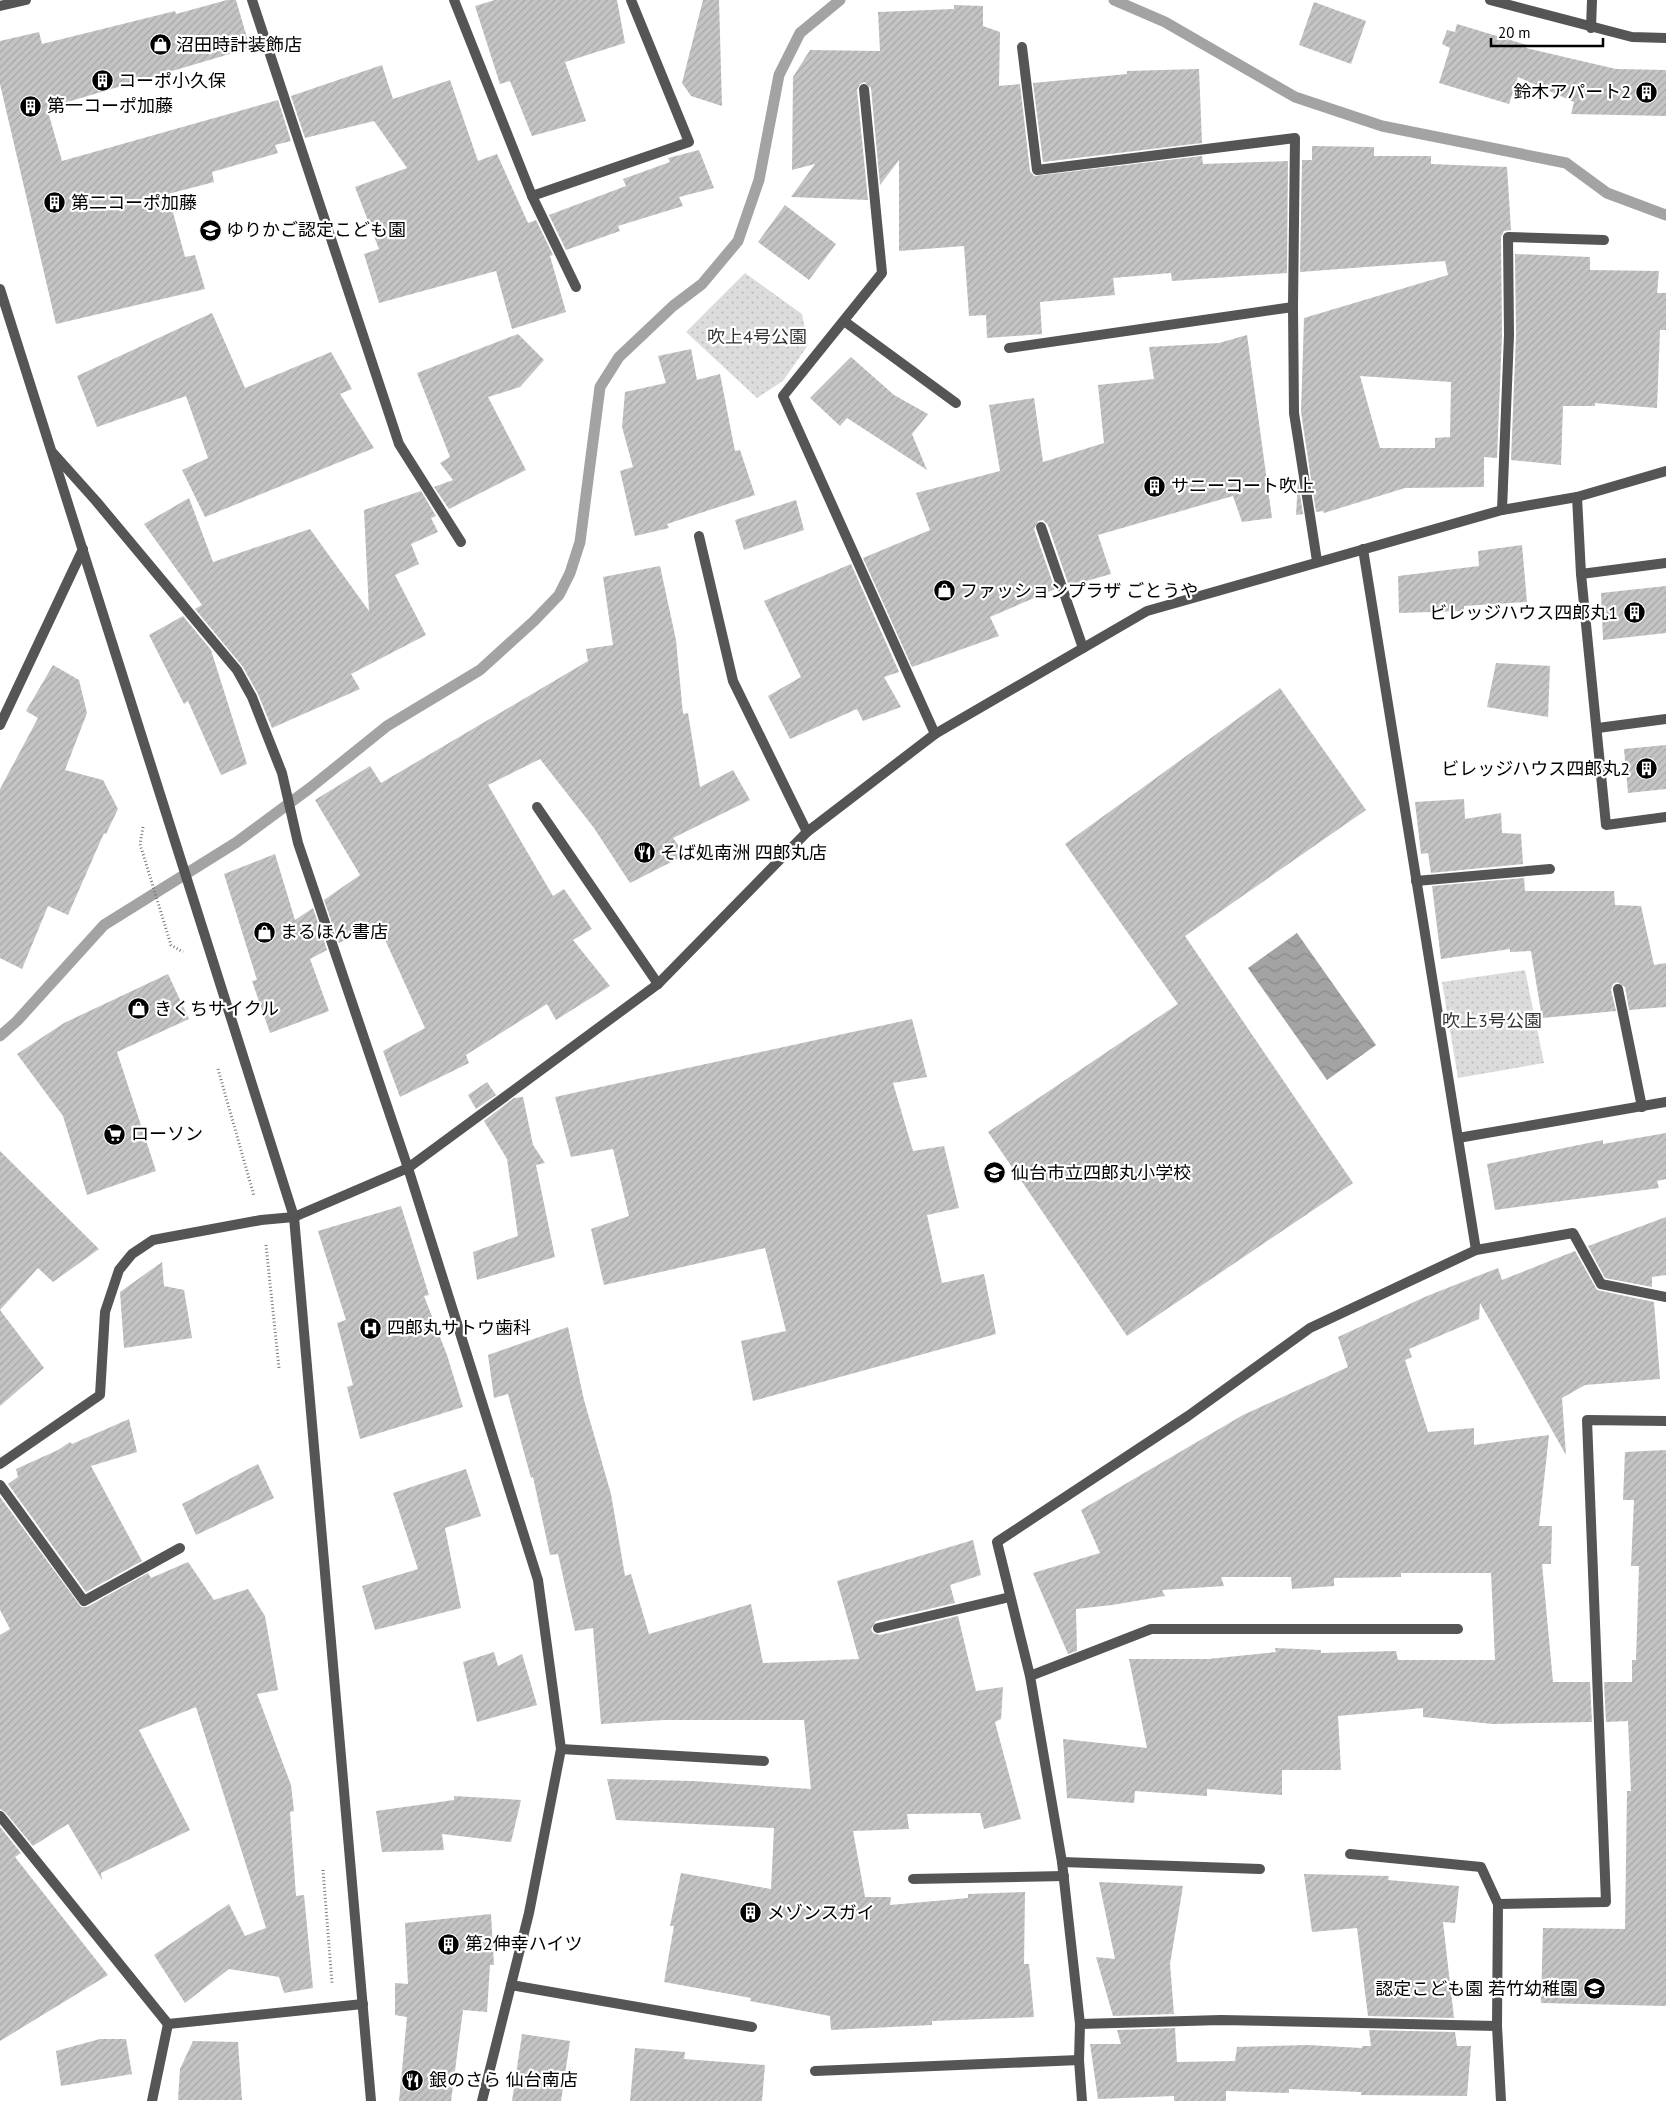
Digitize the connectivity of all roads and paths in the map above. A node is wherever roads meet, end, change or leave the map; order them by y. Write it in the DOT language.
graph roads {
  1 [pos="26,0"];
  2 [pos="252,0"];
  3 [pos="454,0"];
  4 [pos="630,0"];
  5 [pos="1490,0"];
  6 [pos="1592,0"];
  7 [pos="0,6"];
  8 [pos="1591,28"];
  9 [pos="1666,38"];
  10 [pos="1022,47"];
  11 [pos="864,89"];
  12 [pos="532,196"];
  13 [pos="1604,240"];
  14 [pos="576,287"];
  15 [pos="0,289"];
  16 [pos="1292,307"];
  17 [pos="844,321"];
  18 [pos="1009,348"];
  19 [pos="956,403"];
  20 [pos="53,453"];
  21 [pos="1666,471"];
  22 [pos="1577,497"];
  23 [pos="1502,510"];
  24 [pos="1041,527"];
  25 [pos="699,536"];
  26 [pos="461,542"];
  27 [pos="84,549"];
  28 [pos="1363,549"];
  29 [pos="1317,561"];
  30 [pos="1666,563"];
  31 [pos="1581,574"];
  32 [pos="1083,648"];
  33 [pos="1666,719"];
  34 [pos="0,725"];
  35 [pos="1598,728"];
  36 [pos="935,734"];
  37 [pos="537,807"];
  38 [pos="1666,817"];
  39 [pos="807,832"];
  40 [pos="140,844"];
  41 [pos="1550,869"];
  42 [pos="1416,881"];
  43 [pos="186,953"];
  44 [pos="658,984"];
  45 [pos="1618,989"];
  46 [pos="216,1060"];
  47 [pos="1666,1102"];
  48 [pos="1642,1107"];
  49 [pos="1458,1138"];
  50 [pos="408,1168"];
  51 [pos="256,1201"];
  52 [pos="294,1217"];
  53 [pos="1476,1250"];
  54 [pos="1666,1297"];
  55 [pos="1666,1421"];
  56 [pos="0,1464"];
  57 [pos="0,1485"];
  58 [pos="180,1548"];
  59 [pos="1010,1597"];
  60 [pos="878,1628"];
  61 [pos="1458,1629"];
  62 [pos="1030,1676"];
  63 [pos="561,1749"];
  64 [pos="764,1761"];
  65 [pos="0,1816"];
  66 [pos="1350,1854"];
  67 [pos="1062,1862"];
  68 [pos="1260,1869"];
  69 [pos="1064,1876"];
  70 [pos="913,1879"];
  71 [pos="1498,1904"];
  72 [pos="511,1985"];
  73 [pos="363,2004"];
  74 [pos="168,2024"];
  75 [pos="1080,2024"];
  76 [pos="1497,2026"];
  77 [pos="752,2027"];
  78 [pos="1078,2060"];
  79 [pos="815,2071"];
  80 [pos="152,2101"];
  81 [pos="371,2101"];
  82 [pos="482,2101"];
  83 [pos="1082,2101"];
  84 [pos="1501,2101"];
  1 -- 7 [label="street"];
  2 -- 26 [label="street"];
  3 -- 12 [label="street"];
  4 -- 12 [label="street"];
  5 -- 8 [label="street"];
  6 -- 8 [label="street"];
  8 -- 9 [label="street"];
  10 -- 16 [label="street"];
  11 -- 17 [label="street"];
  12 -- 14 [label="street"];
  13 -- 23 [label="street"];
  15 -- 20 [label="street"];
  16 -- 18 [label="street"];
  16 -- 29 [label="street"];
  17 -- 19 [label="street"];
  17 -- 36 [label="street"];
  20 -- 27 [label="street"];
  20 -- 50 [label="street"];
  21 -- 22 [label="street"];
  22 -- 23 [label="street"];
  22 -- 31 [label="street"];
  23 -- 28 [label="street"];
  24 -- 32 [label="street"];
  25 -- 39 [label="street"];
  27 -- 34 [label="street"];
  27 -- 52 [label="street"];
  28 -- 29 [label="street"];
  28 -- 42 [label="street"];
  29 -- 32 [label="street"];
  30 -- 31 [label="street"];
  31 -- 35 [label="street"];
  32 -- 36 [label="street"];
  33 -- 35 [label="street"];
  35 -- 38 [label="street"];
  36 -- 39 [label="street"];
  37 -- 44 [label="street"];
  39 -- 44 [label="street"];
  40 -- 43 [label="path"];
  41 -- 42 [label="street"];
  42 -- 49 [label="street"];
  44 -- 50 [label="street"];
  45 -- 48 [label="street"];
  46 -- 51 [label="path"];
  47 -- 48 [label="street"];
  48 -- 49 [label="street"];
  49 -- 53 [label="street"];
  50 -- 52 [label="street"];
  50 -- 63 [label="street"];
  52 -- 56 [label="street"];
  52 -- 73 [label="street"];
  53 -- 54 [label="street"];
  53 -- 59 [label="street"];
  55 -- 71 [label="street"];
  57 -- 58 [label="street"];
  59 -- 60 [label="street"];
  59 -- 62 [label="street"];
  61 -- 62 [label="street"];
  62 -- 67 [label="street"];
  63 -- 64 [label="street"];
  63 -- 72 [label="street"];
  65 -- 74 [label="street"];
  66 -- 71 [label="street"];
  67 -- 68 [label="street"];
  67 -- 69 [label="street"];
  69 -- 70 [label="street"];
  69 -- 75 [label="street"];
  71 -- 76 [label="street"];
  72 -- 77 [label="street"];
  72 -- 82 [label="street"];
  73 -- 74 [label="street"];
  73 -- 81 [label="street"];
  74 -- 80 [label="street"];
  75 -- 76 [label="street"];
  75 -- 78 [label="street"];
  76 -- 84 [label="street"];
  78 -- 79 [label="street"];
  78 -- 83 [label="street"];
}
